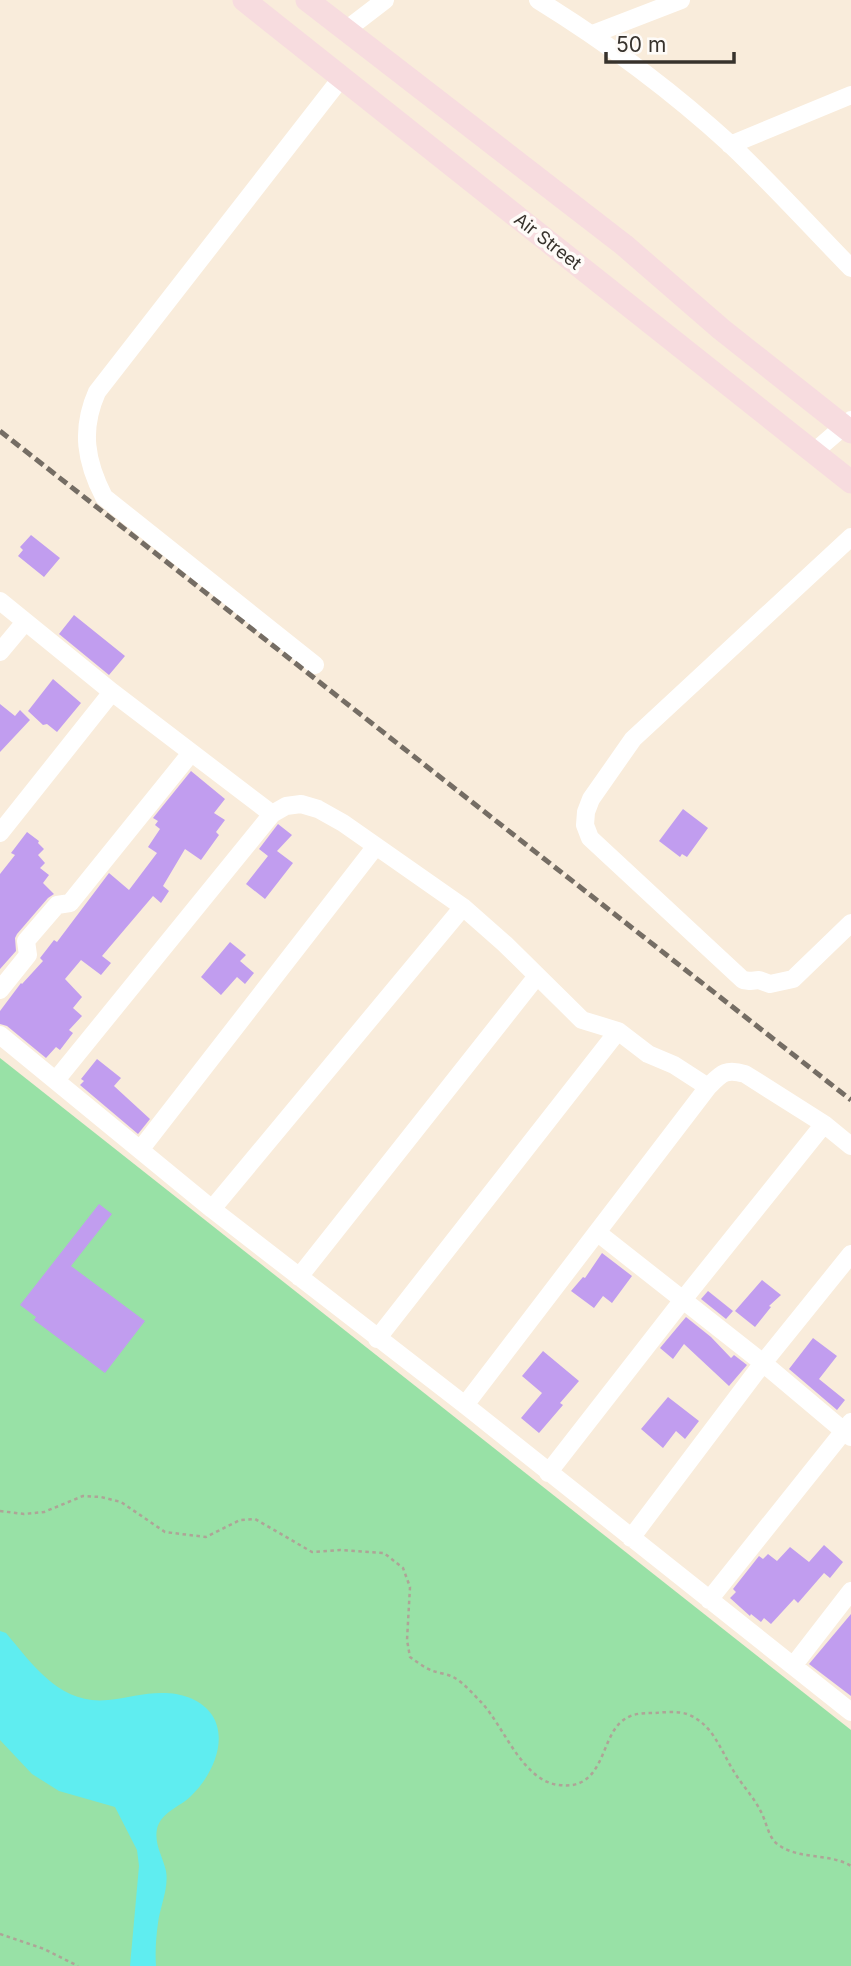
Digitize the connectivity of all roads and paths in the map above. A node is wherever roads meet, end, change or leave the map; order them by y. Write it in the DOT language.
graph roads {
  1 [pos="244,0"];
  2 [pos="307,0"];
  3 [pos="385,0"];
  4 [pos="538,0"];
  5 [pos="681,0"];
  6 [pos="346,30"];
  7 [pos="593,34"];
  8 [pos="342,78"];
  9 [pos="851,95"];
  10 [pos="730,145"];
  11 [pos="851,268"];
  12 [pos="849,427"];
  13 [pos="814,452"];
  14 [pos="851,482"];
  15 [pos="851,537"];
  16 [pos="0,601"];
  17 [pos="25,622"];
  18 [pos="0,652"];
  19 [pos="315,665"];
  20 [pos="112,692"];
  21 [pos="191,753"];
  22 [pos="272,814"];
  23 [pos="0,833"];
  24 [pos="376,846"];
  25 [pos="463,907"];
  26 [pos="851,923"];
  27 [pos="537,976"];
  28 [pos="0,990"];
  29 [pos="618,1031"];
  30 [pos="0,1035"];
  31 [pos="56,1080"];
  32 [pos="708,1087"];
  33 [pos="824,1124"];
  34 [pos="851,1146"];
  35 [pos="140,1150"];
  36 [pos="212,1209"];
  37 [pos="598,1233"];
  38 [pos="851,1254"];
  39 [pos="299,1277"];
  40 [pos="682,1301"];
  41 [pos="377,1339"];
  42 [pos="763,1363"];
  43 [pos="465,1405"];
  44 [pos="849,1431"];
  45 [pos="548,1473"];
  46 [pos="0,1511"];
  47 [pos="631,1538"];
  48 [pos="851,1591"];
  49 [pos="709,1600"];
  50 [pos="793,1666"];
  51 [pos="851,1712"];
  52 [pos="851,1866"];
  53 [pos="0,1934"];
  54 [pos="78,1966"];
  1 -- 8 [label="main road, Air Street"];
  2 -- 6 [label="main road"];
  3 -- 6 [label="street"];
  4 -- 7 [label="street"];
  5 -- 7 [label="street"];
  6 -- 12 [label="main road"];
  7 -- 10 [label="street"];
  8 -- 13 [label="main road, Air Street"];
  8 -- 19 [label="street"];
  9 -- 10 [label="street"];
  10 -- 11 [label="street"];
  12 -- 13 [label="street"];
  13 -- 14 [label="main road, Air Street"];
  15 -- 26 [label="street"];
  16 -- 17 [label="street"];
  17 -- 18 [label="street"];
  17 -- 20 [label="street"];
  20 -- 21 [label="street"];
  20 -- 23 [label="street"];
  21 -- 22 [label="street"];
  21 -- 28 [label="street"];
  22 -- 24 [label="street"];
  22 -- 31 [label="street"];
  24 -- 25 [label="street"];
  24 -- 35 [label="street"];
  25 -- 27 [label="street"];
  25 -- 36 [label="street"];
  27 -- 29 [label="street"];
  27 -- 39 [label="street"];
  29 -- 32 [label="street"];
  29 -- 41 [label="street"];
  30 -- 31 [label="street"];
  31 -- 35 [label="street"];
  32 -- 33 [label="street"];
  32 -- 37 [label="street"];
  33 -- 34 [label="street"];
  33 -- 40 [label="street"];
  35 -- 36 [label="street"];
  36 -- 39 [label="street"];
  37 -- 40 [label="street"];
  37 -- 43 [label="street"];
  38 -- 42 [label="street"];
  39 -- 41 [label="street"];
  40 -- 42 [label="street"];
  40 -- 45 [label="street"];
  41 -- 43 [label="street"];
  42 -- 44 [label="street"];
  42 -- 47 [label="street"];
  43 -- 45 [label="street"];
  44 -- 49 [label="street"];
  45 -- 47 [label="street"];
  46 -- 52 [label="path"];
  47 -- 49 [label="street"];
  48 -- 50 [label="street"];
  49 -- 50 [label="street"];
  50 -- 51 [label="street"];
  53 -- 54 [label="path"];
}
